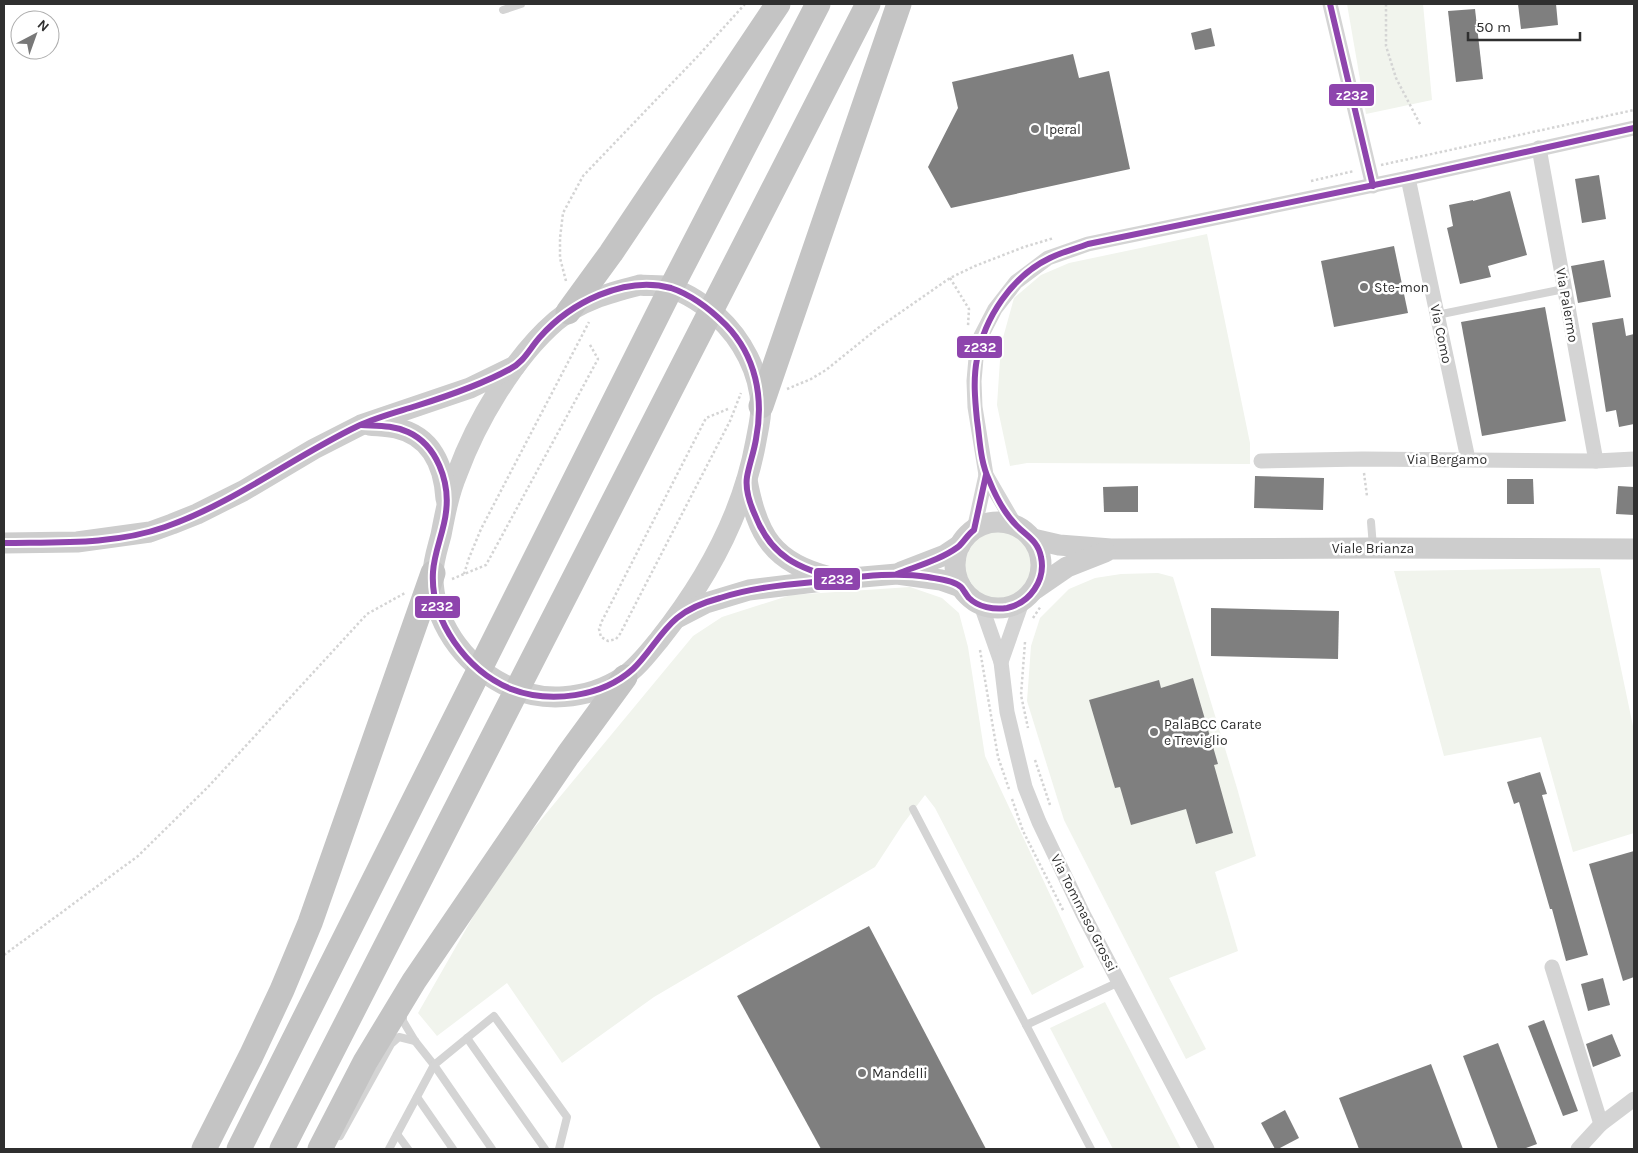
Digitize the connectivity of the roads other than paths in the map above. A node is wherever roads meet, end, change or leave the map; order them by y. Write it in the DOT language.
graph roads {
  1 [pos="521,4"];
  2 [pos="778,4"];
  3 [pos="818,4"];
  4 [pos="868,4"];
  5 [pos="899,4"];
  6 [pos="1330,4"];
  7 [pos="503,10"];
  8 [pos="1634,128"];
  9 [pos="1539,148"];
  10 [pos="1408,178"];
  11 [pos="1373,186"];
  12 [pos="1564,289"];
  13 [pos="568,312"];
  14 [pos="1437,315"];
  15 [pos="517,365"];
  16 [pos="751,399"];
  17 [pos="361,425"];
  18 [pos="1634,459"];
  19 [pos="1468,460"];
  20 [pos="1260,461"];
  21 [pos="1596,461"];
  22 [pos="986,475"];
  23 [pos="747,480"];
  24 [pos="447,506"];
  25 [pos="1371,522"];
  26 [pos="1015,525"];
  27 [pos="967,537"];
  28 [pos="1033,539"];
  29 [pos="4,543"];
  30 [pos="1374,548"];
  31 [pos="1111,549"];
  32 [pos="1634,549"];
  33 [pos="897,574"];
  34 [pos="441,577"];
  35 [pos="840,579"];
  36 [pos="961,587"];
  37 [pos="1034,603"];
  38 [pos="981,605"];
  39 [pos="676,618"];
  40 [pos="1001,662"];
  41 [pos="625,677"];
  42 [pos="913,809"];
  43 [pos="1552,967"];
  44 [pos="1119,982"];
  45 [pos="404,998"];
  46 [pos="1026,1025"];
  47 [pos="467,1038"];
  48 [pos="415,1041"];
  49 [pos="434,1065"];
  50 [pos="417,1097"];
  51 [pos="1634,1099"];
  52 [pos="1601,1124"];
  53 [pos="398,1134"];
  54 [pos="204,1149"];
  55 [pos="239,1149"];
  56 [pos="282,1149"];
  57 [pos="320,1149"];
  58 [pos="324,1149"];
  59 [pos="389,1149"];
  60 [pos="408,1149"];
  61 [pos="453,1149"];
  62 [pos="492,1149"];
  63 [pos="545,1149"];
  64 [pos="559,1149"];
  65 [pos="1092,1149"];
  66 [pos="1207,1149"];
  67 [pos="1578,1149"];
  1 -- 7 [label="lane"];
  2 -- 13 [label="highway"];
  3 -- 55 [label="highway"];
  4 -- 56 [label="highway"];
  5 -- 16 [label="highway"];
  6 -- 11 [label="street"];
  8 -- 9 [label="street"];
  9 -- 10 [label="street"];
  9 -- 12 [label="street, Via Palermo"];
  10 -- 11 [label="street"];
  10 -- 14 [label="street, Via Como"];
  11 -- 22 [label="street"];
  12 -- 14 [label="lane"];
  12 -- 21 [label="street, Via Palermo"];
  13 -- 15 [label="main road"];
  13 -- 16 [label="main road"];
  14 -- 19 [label="street, Via Como"];
  15 -- 17 [label="main road"];
  15 -- 24 [label="main road"];
  16 -- 23 [label="main road"];
  17 -- 24 [label="main road"];
  17 -- 29 [label="main road"];
  18 -- 21 [label="street, Via Bergamo"];
  19 -- 20 [label="street, Via Bergamo"];
  19 -- 21 [label="street, Via Bergamo"];
  22 -- 26 [label="street"];
  22 -- 27 [label="street"];
  23 -- 35 [label="main road"];
  23 -- 39 [label="main road"];
  24 -- 34 [label="main road"];
  25 -- 30 [label="lane"];
  26 -- 27 [label="main road"];
  26 -- 28 [label="main road"];
  27 -- 33 [label="main road"];
  27 -- 36 [label="main road"];
  28 -- 31 [label="main road, Viale Brianza"];
  28 -- 37 [label="main road"];
  30 -- 31 [label="main road, Viale Brianza"];
  30 -- 32 [label="main road, Viale Brianza"];
  31 -- 37 [label="main road, Viale Brianza"];
  33 -- 35 [label="main road"];
  33 -- 36 [label="main road"];
  34 -- 41 [label="main road"];
  34 -- 54 [label="highway"];
  35 -- 39 [label="main road"];
  36 -- 38 [label="main road"];
  37 -- 38 [label="main road"];
  37 -- 40 [label="street, Via Tommaso Grossi"];
  38 -- 40 [label="street, Via Tommaso Grossi"];
  39 -- 41 [label="main road"];
  40 -- 44 [label="street, Via Tommaso Grossi"];
  41 -- 45 [label="highway"];
  42 -- 46 [label="lane"];
  43 -- 52 [label="street"];
  44 -- 46 [label="lane"];
  44 -- 66 [label="street, Via Tommaso Grossi"];
  45 -- 48 [label="lane"];
  45 -- 57 [label="highway"];
  46 -- 65 [label="lane"];
  47 -- 49 [label="lane"];
  47 -- 63 [label="lane"];
  47 -- 64 [label="lane"];
  48 -- 49 [label="lane"];
  48 -- 58 [label="lane"];
  49 -- 50 [label="lane"];
  49 -- 62 [label="lane"];
  50 -- 53 [label="lane"];
  50 -- 61 [label="lane"];
  51 -- 52 [label="street"];
  52 -- 67 [label="street"];
  53 -- 59 [label="lane"];
  53 -- 60 [label="lane"];
}
